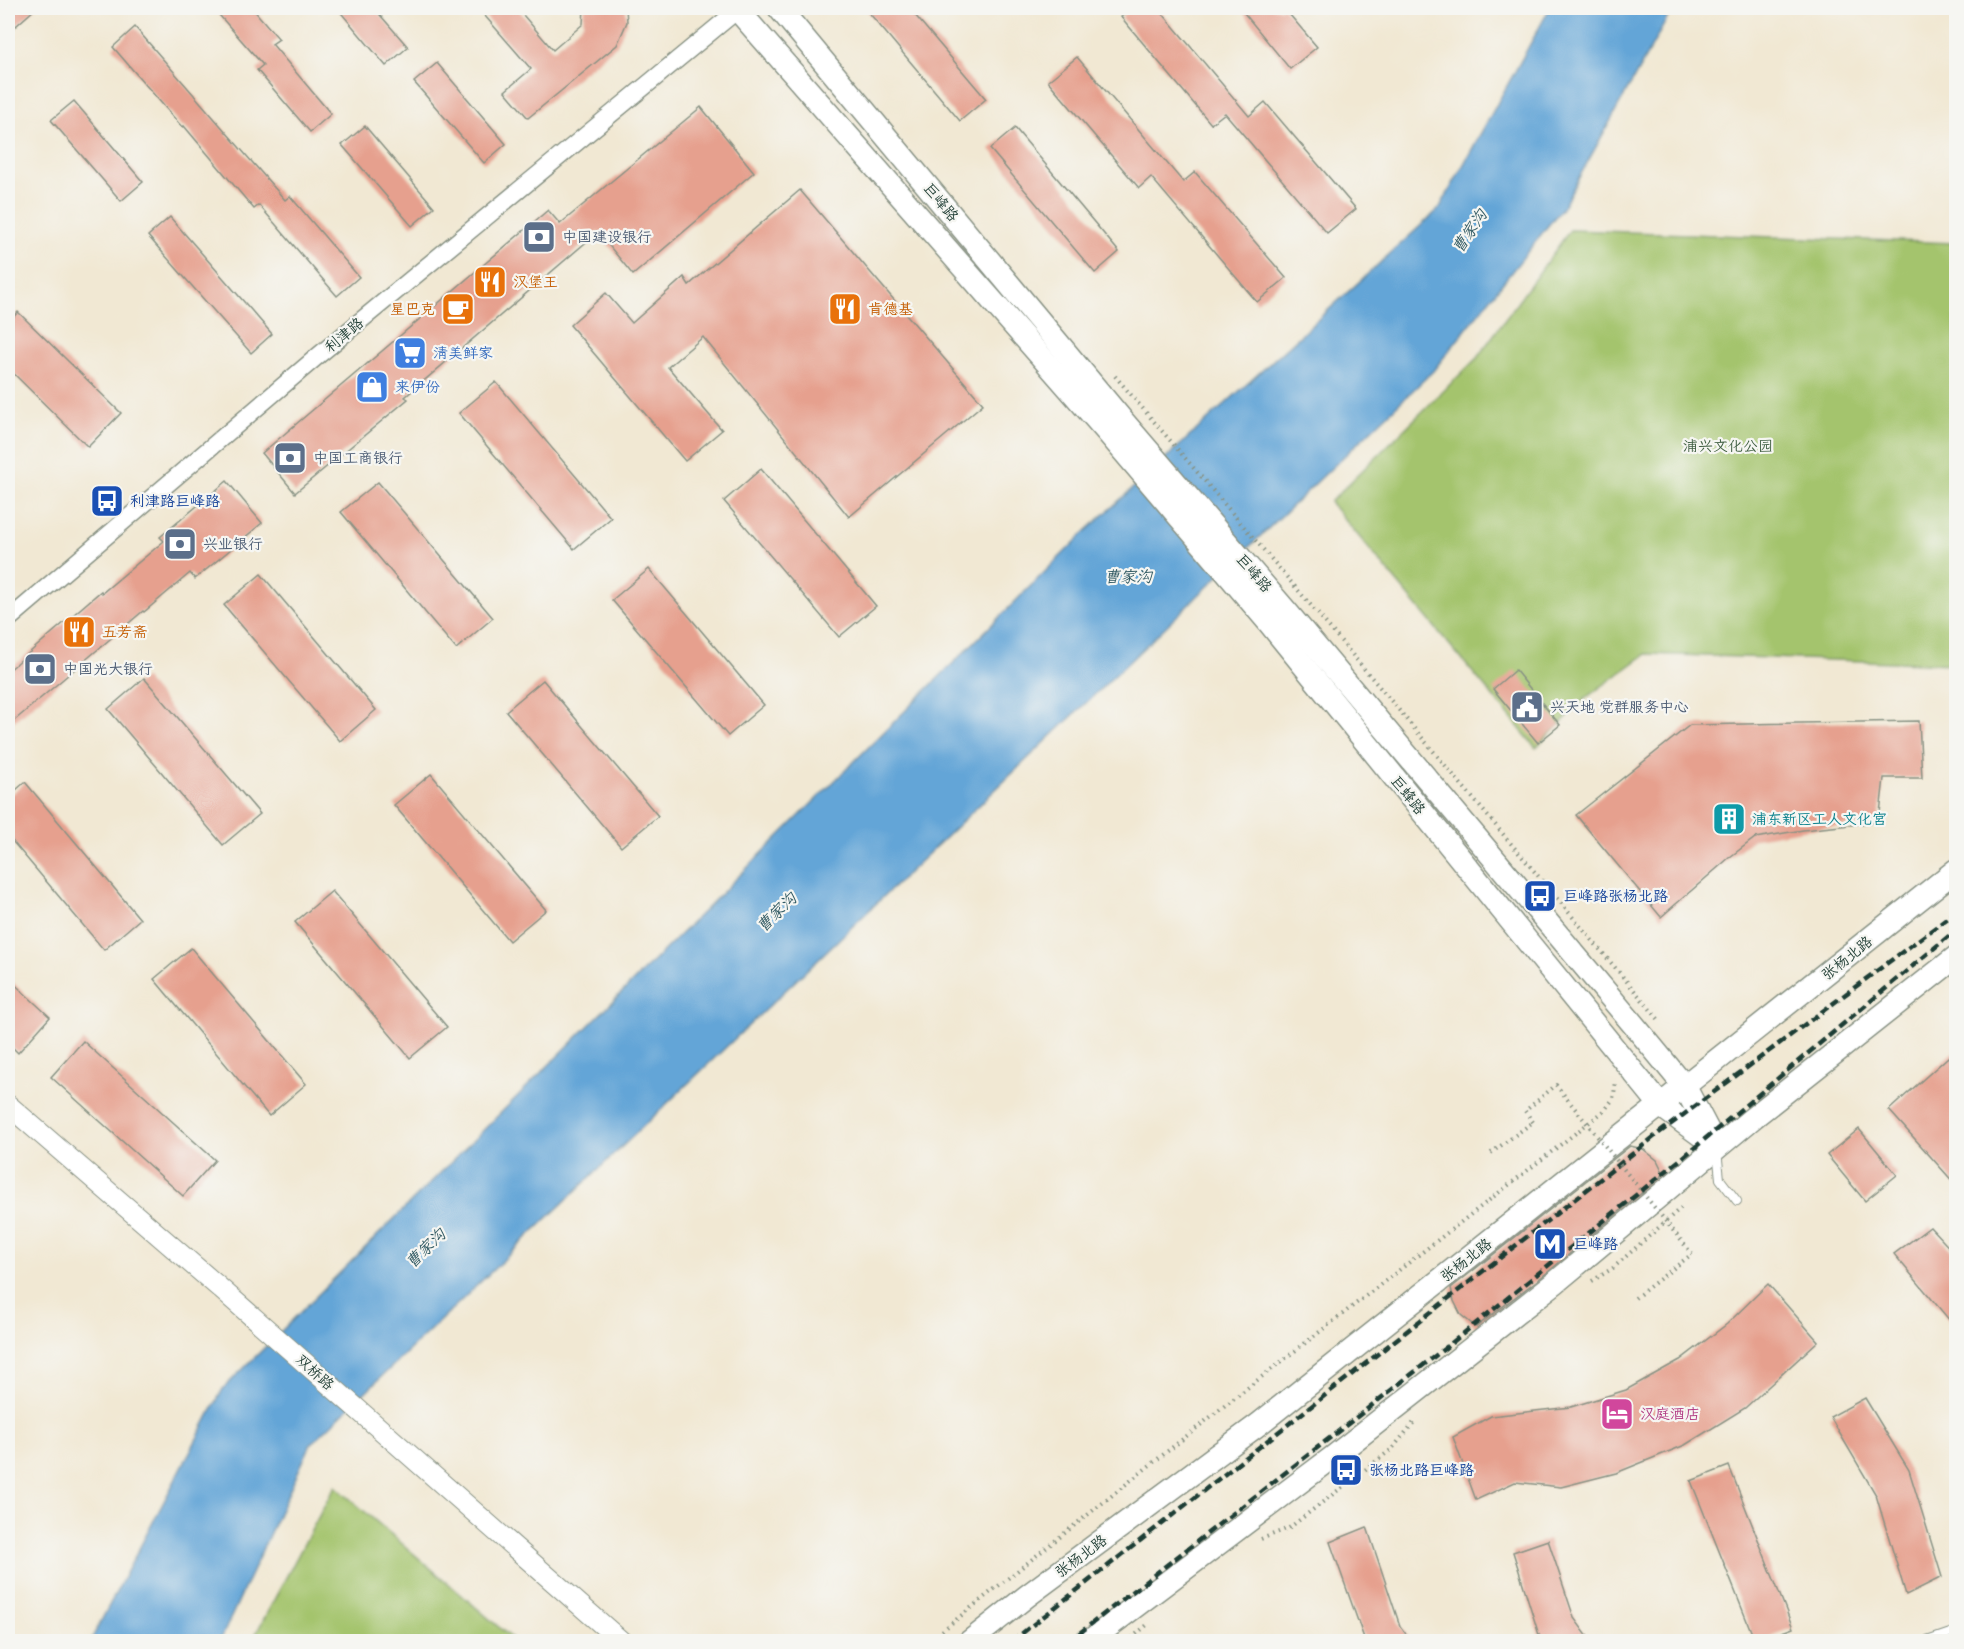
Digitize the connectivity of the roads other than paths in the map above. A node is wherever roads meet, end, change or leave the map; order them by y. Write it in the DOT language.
graph roads {
  1 [pos="738,8"];
  2 [pos="779,8"];
  3 [pos="1115,427"];
  4 [pos="1278,617"];
  5 [pos="8,620"];
  6 [pos="1956,870"];
  7 [pos="1956,957"];
  8 [pos="1685,1087"];
  9 [pos="8,1104"];
  10 [pos="1661,1106"];
  11 [pos="1717,1147"];
  12 [pos="1737,1201"];
  13 [pos="1956,1631"];
  14 [pos="622,1641"];
  15 [pos="969,1641"];
  16 [pos="1088,1641"];
  17 [pos="1924,1641"];
  1 -- 3 [label="main road, 巨峰路"];
  1 -- 5 [label="street, 利津路"];
  2 -- 3 [label="main road, 巨峰路"];
  3 -- 4 [label="main road, 巨峰路"];
  4 -- 8 [label="main road, 巨峰路"];
  4 -- 10 [label="main road, 巨蜂路"];
  6 -- 8 [label="main road, 张杨北路"];
  7 -- 11 [label="main road"];
  8 -- 10 [label="main road, 张杨北路"];
  8 -- 11 [label="main road, 巨峰路"];
  9 -- 14 [label="street, 双桥路"];
  10 -- 11 [label="main road, 巨蜂路"];
  10 -- 15 [label="main road, 张杨北路"];
  11 -- 12 [label="lane"];
  11 -- 16 [label="main road"];
  13 -- 17 [label="lane"];
}
